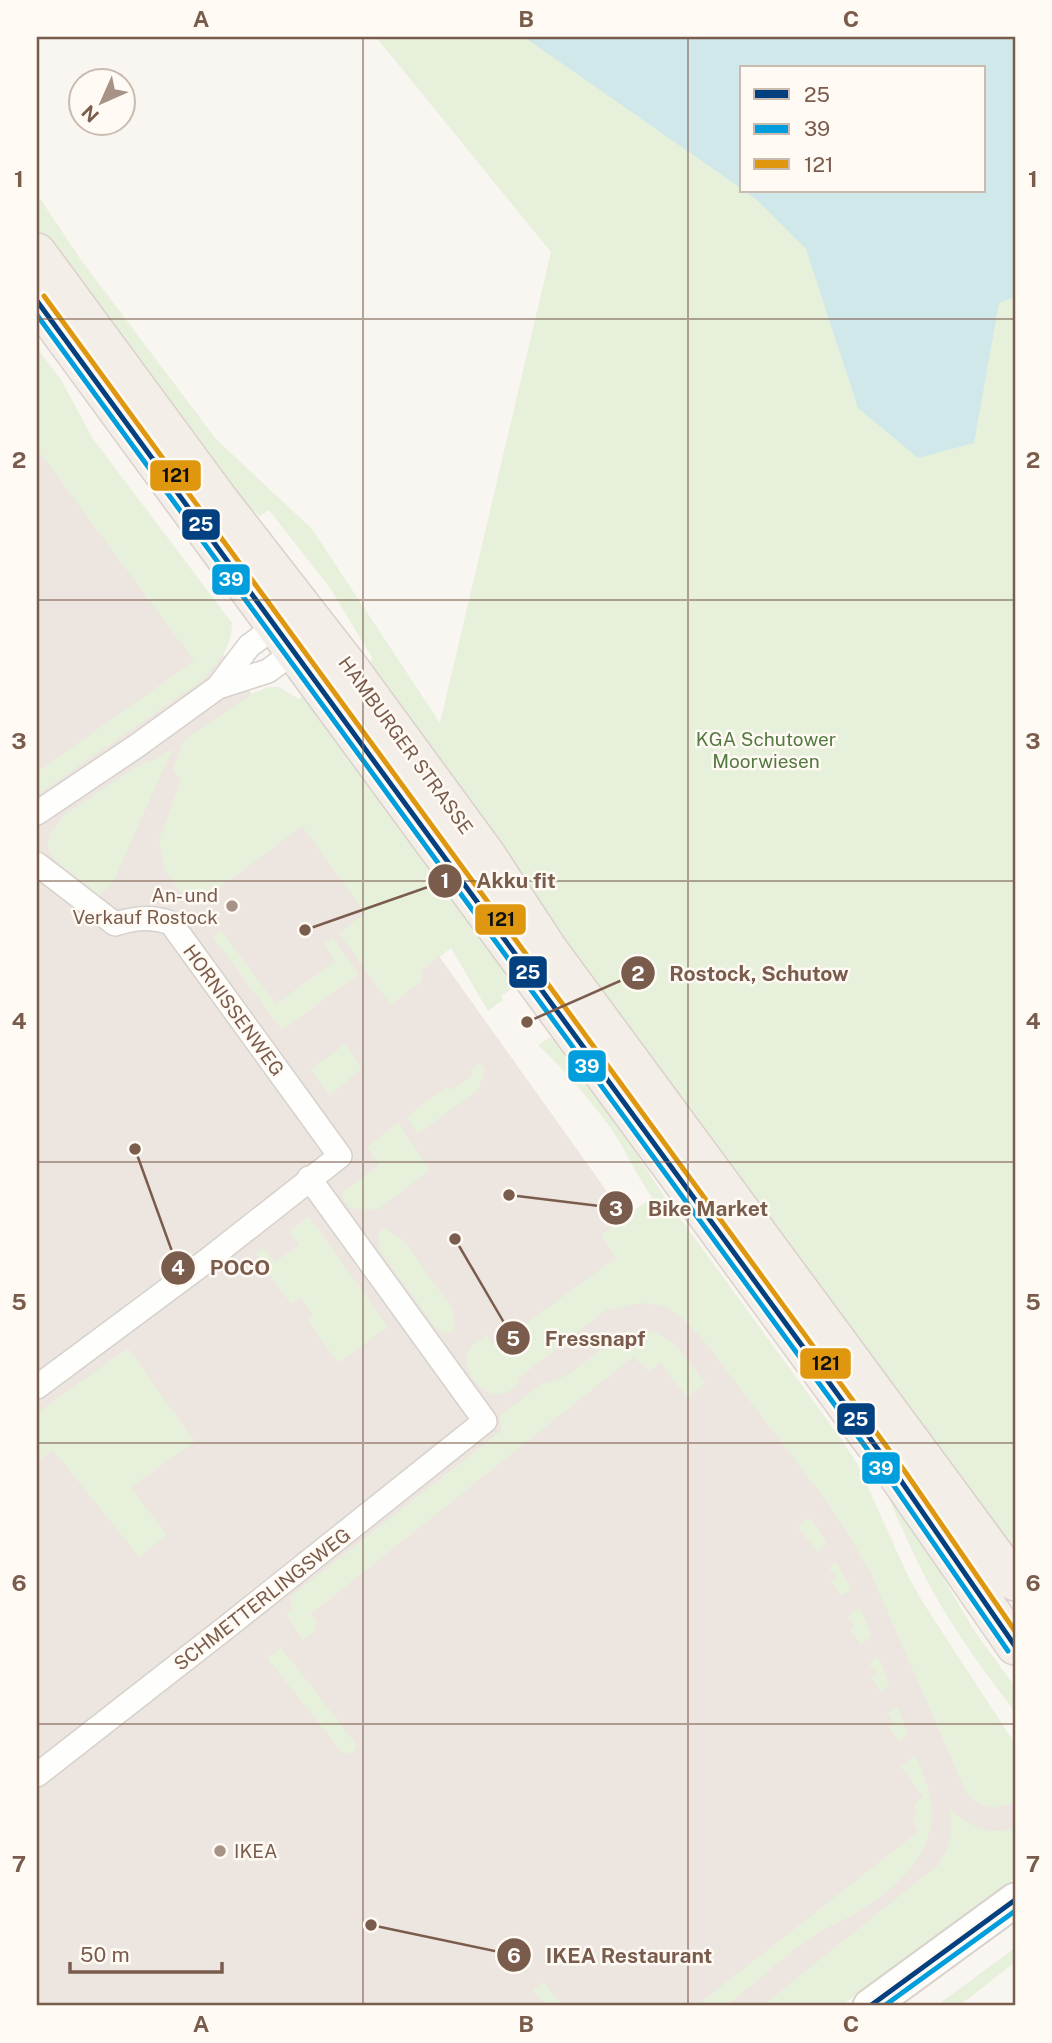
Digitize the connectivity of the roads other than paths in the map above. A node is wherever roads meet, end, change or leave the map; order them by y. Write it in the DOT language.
graph roads {
  1 [pos="37,253"];
  2 [pos="37,301"];
  3 [pos="299,628"];
  4 [pos="218,687"];
  5 [pos="37,813"];
  6 [pos="37,864"];
  7 [pos="309,1178"];
  8 [pos="37,1387"];
  9 [pos="1015,1582"];
  10 [pos="1015,1646"];
  11 [pos="37,1775"];
  12 [pos="1015,1900"];
  13 [pos="870,2006"];
  1 -- 3 [label="main road, HAMBURGER STRASSE"];
  2 -- 3 [label="main road, HAMBURGER STRASSE"];
  3 -- 4 [label="street"];
  3 -- 4 [label="street"];
  3 -- 9 [label="main road, HAMBURGER STRASSE"];
  3 -- 10 [label="main road, HAMBURGER STRASSE"];
  4 -- 5 [label="street"];
  6 -- 7 [label="street, HORNISSENWEG"];
  7 -- 8 [label="street"];
  7 -- 11 [label="street, SCHMETTERLINGSWEG"];
  12 -- 13 [label="main road"];
}
